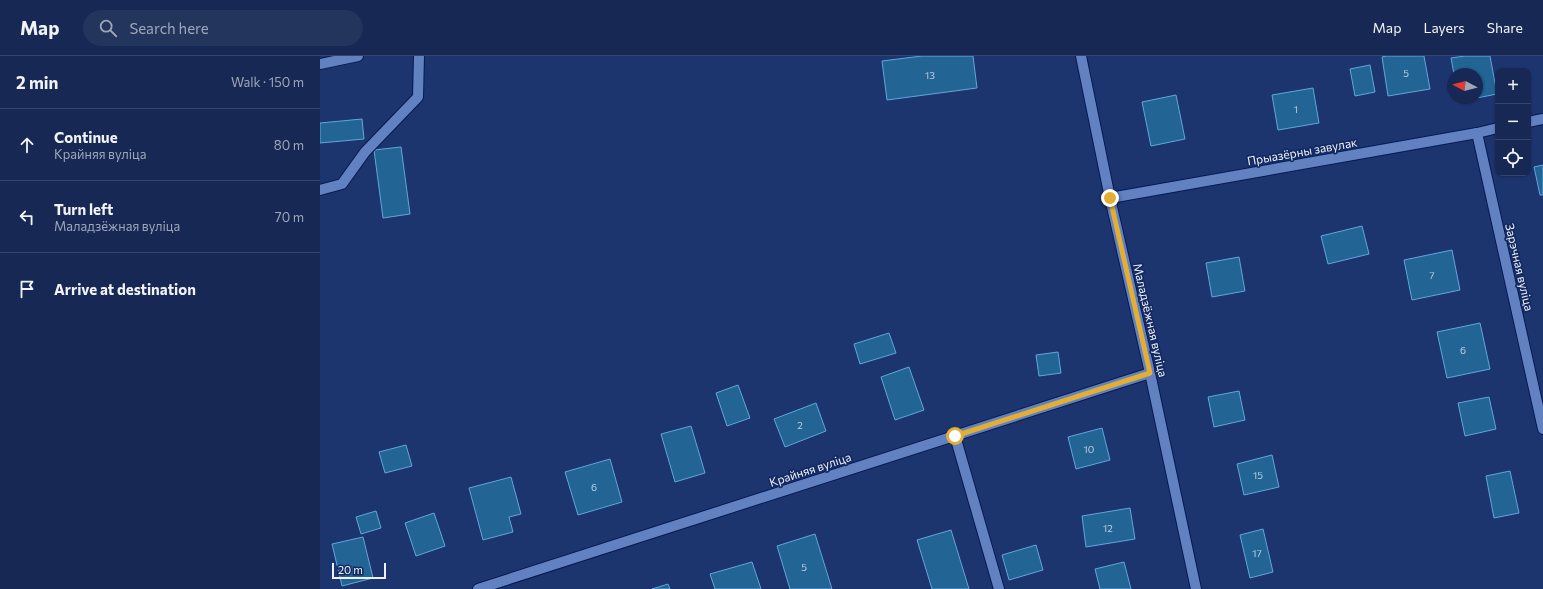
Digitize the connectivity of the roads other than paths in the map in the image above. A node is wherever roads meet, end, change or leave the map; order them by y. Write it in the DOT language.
graph roads {
  1 [pos="358,56"];
  2 [pos="419,56"];
  3 [pos="1081,56"];
  4 [pos="320,64"];
  5 [pos="1543,119"];
  6 [pos="1531,121"];
  7 [pos="1495,129"];
  8 [pos="1477,134"];
  9 [pos="320,190"];
  10 [pos="1110,198"];
  11 [pos="1150,373"];
  12 [pos="1543,429"];
  13 [pos="955,436"];
  14 [pos="478,589"];
  15 [pos="999,589"];
  16 [pos="1196,589"];
  1 -- 4 [label="street"];
  2 -- 9 [label="street"];
  3 -- 10 [label="street, Маладзёжная вуліца"];
  5 -- 6 [label="street"];
  7 -- 8 [label="street, Прыазёрны завулак"];
  8 -- 10 [label="street, Прыазёрны завулак"];
  8 -- 12 [label="street, Зарэчная вуліца"];
  10 -- 11 [label="street, Маладзёжная вуліца"];
  11 -- 13 [label="street, Крайняя вуліца"];
  11 -- 16 [label="street, Маладзёжная вуліца"];
  13 -- 14 [label="street, Крайняя вуліца"];
  13 -- 15 [label="street"];
}
